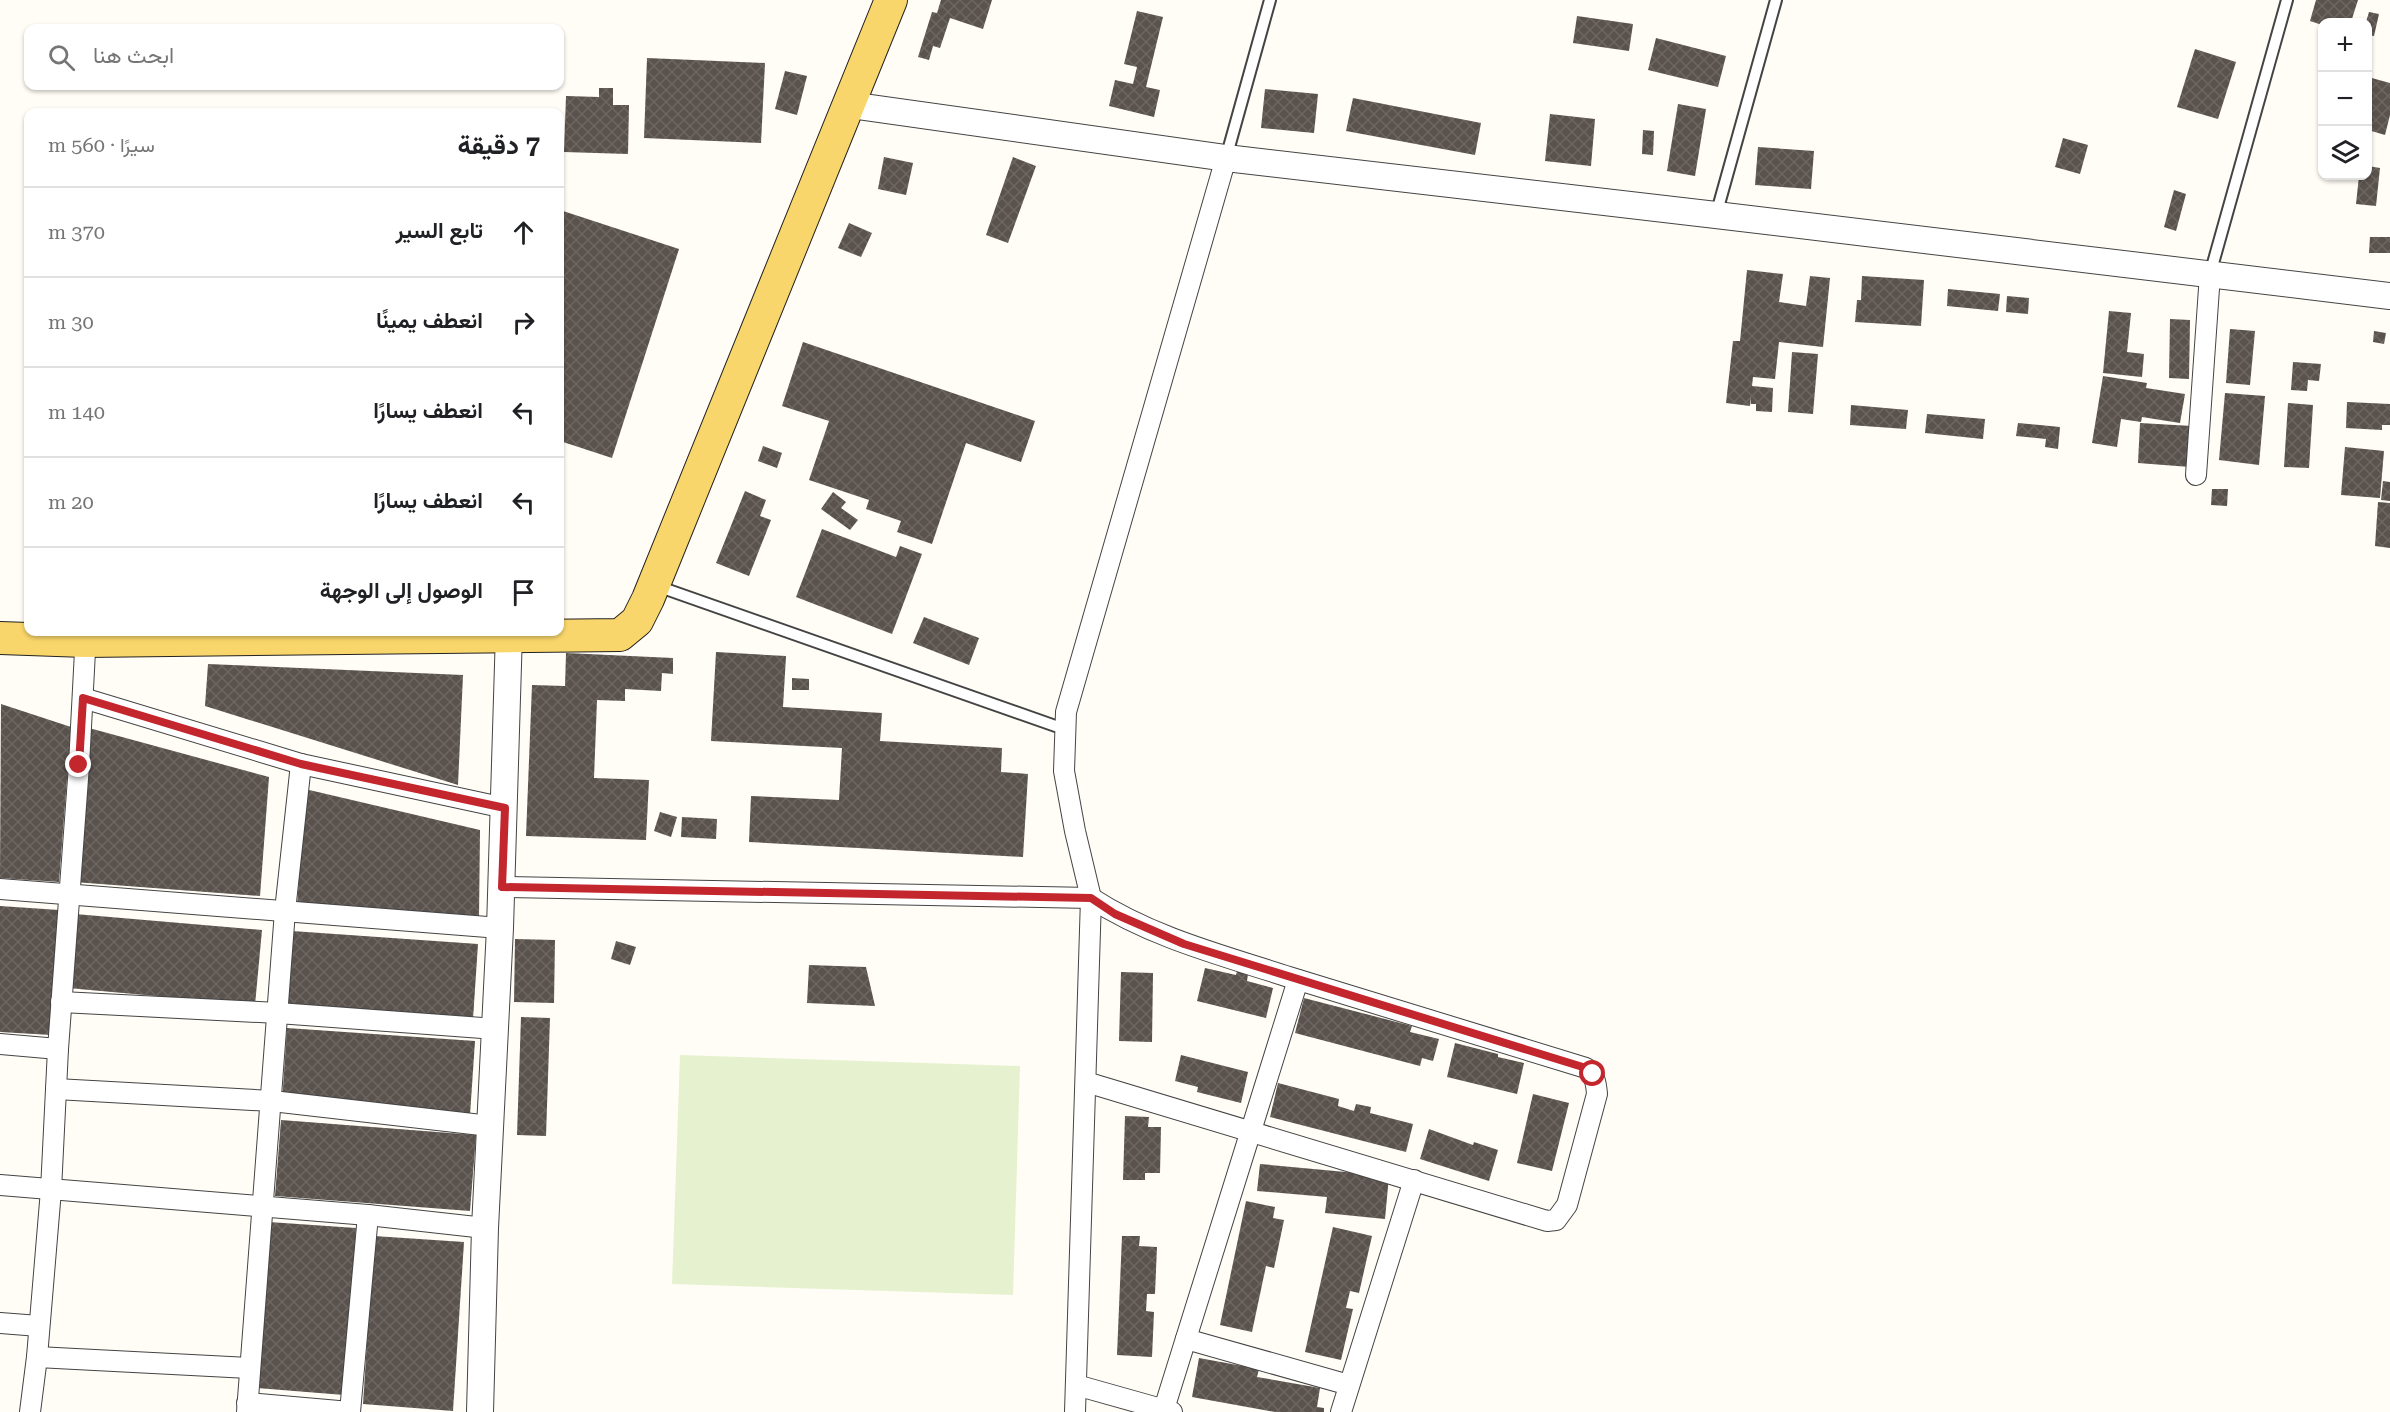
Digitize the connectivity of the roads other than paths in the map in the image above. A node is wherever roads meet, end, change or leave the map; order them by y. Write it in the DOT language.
graph roads {
  1 [pos="891,0"];
  2 [pos="1270,0"];
  3 [pos="1776,0"];
  4 [pos="2287,0"];
  5 [pos="850,105"];
  6 [pos="1226,158"];
  7 [pos="1716,214"];
  8 [pos="2210,274"];
  9 [pos="2390,296"];
  10 [pos="2196,475"];
  11 [pos="650,592"];
  12 [pos="564,622"];
  13 [pos="0,626"];
  14 [pos="24,627"];
  15 [pos="564,634"];
  16 [pos="85,636"];
  17 [pos="508,636"];
  18 [pos="0,638"];
  19 [pos="83,698"];
  20 [pos="1064,729"];
  21 [pos="301,764"];
  22 [pos="505,808"];
  23 [pos="502,887"];
  24 [pos="0,889"];
  25 [pos="68,893"];
  26 [pos="1091,898"];
  27 [pos="285,911"];
  28 [pos="501,928"];
  29 [pos="1298,980"];
  30 [pos="61,1002"];
  31 [pos="278,1013"];
  32 [pos="496,1029"];
  33 [pos="0,1044"];
  34 [pos="58,1049"];
  35 [pos="1086,1082"];
  36 [pos="56,1089"];
  37 [pos="272,1101"];
  38 [pos="490,1126"];
  39 [pos="1251,1131"];
  40 [pos="1414,1180"];
  41 [pos="0,1185"];
  42 [pos="51,1190"];
  43 [pos="263,1207"];
  44 [pos="368,1215"];
  45 [pos="485,1228"];
  46 [pos="0,1323"];
  47 [pos="39,1326"];
  48 [pos="1186,1339"];
  49 [pos="37,1358"];
  50 [pos="249,1368"];
  51 [pos="1076,1385"];
  52 [pos="1349,1385"];
  53 [pos="247,1408"];
  54 [pos="1168,1411"];
  55 [pos="30,1412"];
  56 [pos="480,1412"];
  57 [pos="1075,1412"];
  58 [pos="1341,1412"];
  1 -- 5 [label="main road"];
  2 -- 6 [label="lane"];
  3 -- 7 [label="lane"];
  4 -- 8 [label="lane"];
  5 -- 6 [label="street"];
  5 -- 11 [label="main road"];
  6 -- 7 [label="street"];
  6 -- 20 [label="street"];
  7 -- 8 [label="street"];
  8 -- 9 [label="street"];
  8 -- 10 [label="street"];
  11 -- 12 [label="main road"];
  11 -- 15 [label="main road"];
  11 -- 20 [label="lane"];
  13 -- 14 [label="main road"];
  16 -- 18 [label="main road"];
  16 -- 19 [label="street"];
  17 -- 22 [label="street"];
  19 -- 21 [label="street"];
  19 -- 25 [label="street"];
  20 -- 26 [label="street"];
  21 -- 22 [label="street"];
  21 -- 27 [label="street"];
  22 -- 23 [label="street"];
  23 -- 26 [label="street"];
  23 -- 28 [label="street"];
  24 -- 25 [label="street"];
  25 -- 27 [label="street"];
  25 -- 30 [label="street"];
  26 -- 29 [label="street"];
  26 -- 35 [label="street"];
  27 -- 28 [label="street"];
  27 -- 31 [label="street"];
  28 -- 32 [label="street"];
  29 -- 39 [label="street"];
  29 -- 40 [label="street"];
  30 -- 31 [label="street"];
  30 -- 34 [label="street"];
  31 -- 32 [label="street"];
  31 -- 37 [label="street"];
  32 -- 38 [label="street"];
  33 -- 34 [label="street"];
  34 -- 36 [label="street"];
  35 -- 39 [label="street"];
  35 -- 51 [label="street"];
  36 -- 37 [label="street"];
  36 -- 42 [label="street"];
  37 -- 38 [label="street"];
  37 -- 43 [label="street"];
  38 -- 45 [label="street"];
  39 -- 40 [label="street"];
  39 -- 48 [label="street"];
  40 -- 52 [label="street"];
  41 -- 42 [label="street"];
  42 -- 43 [label="street"];
  42 -- 47 [label="street"];
  43 -- 44 [label="street"];
  43 -- 50 [label="street"];
  44 -- 45 [label="street"];
  44 -- 53 [label="street"];
  45 -- 56 [label="street"];
  46 -- 47 [label="street"];
  47 -- 49 [label="street"];
  48 -- 52 [label="street"];
  48 -- 54 [label="street"];
  49 -- 50 [label="street"];
  49 -- 55 [label="street"];
  50 -- 53 [label="street"];
  51 -- 54 [label="street"];
  51 -- 57 [label="street"];
  52 -- 58 [label="street"];
}
